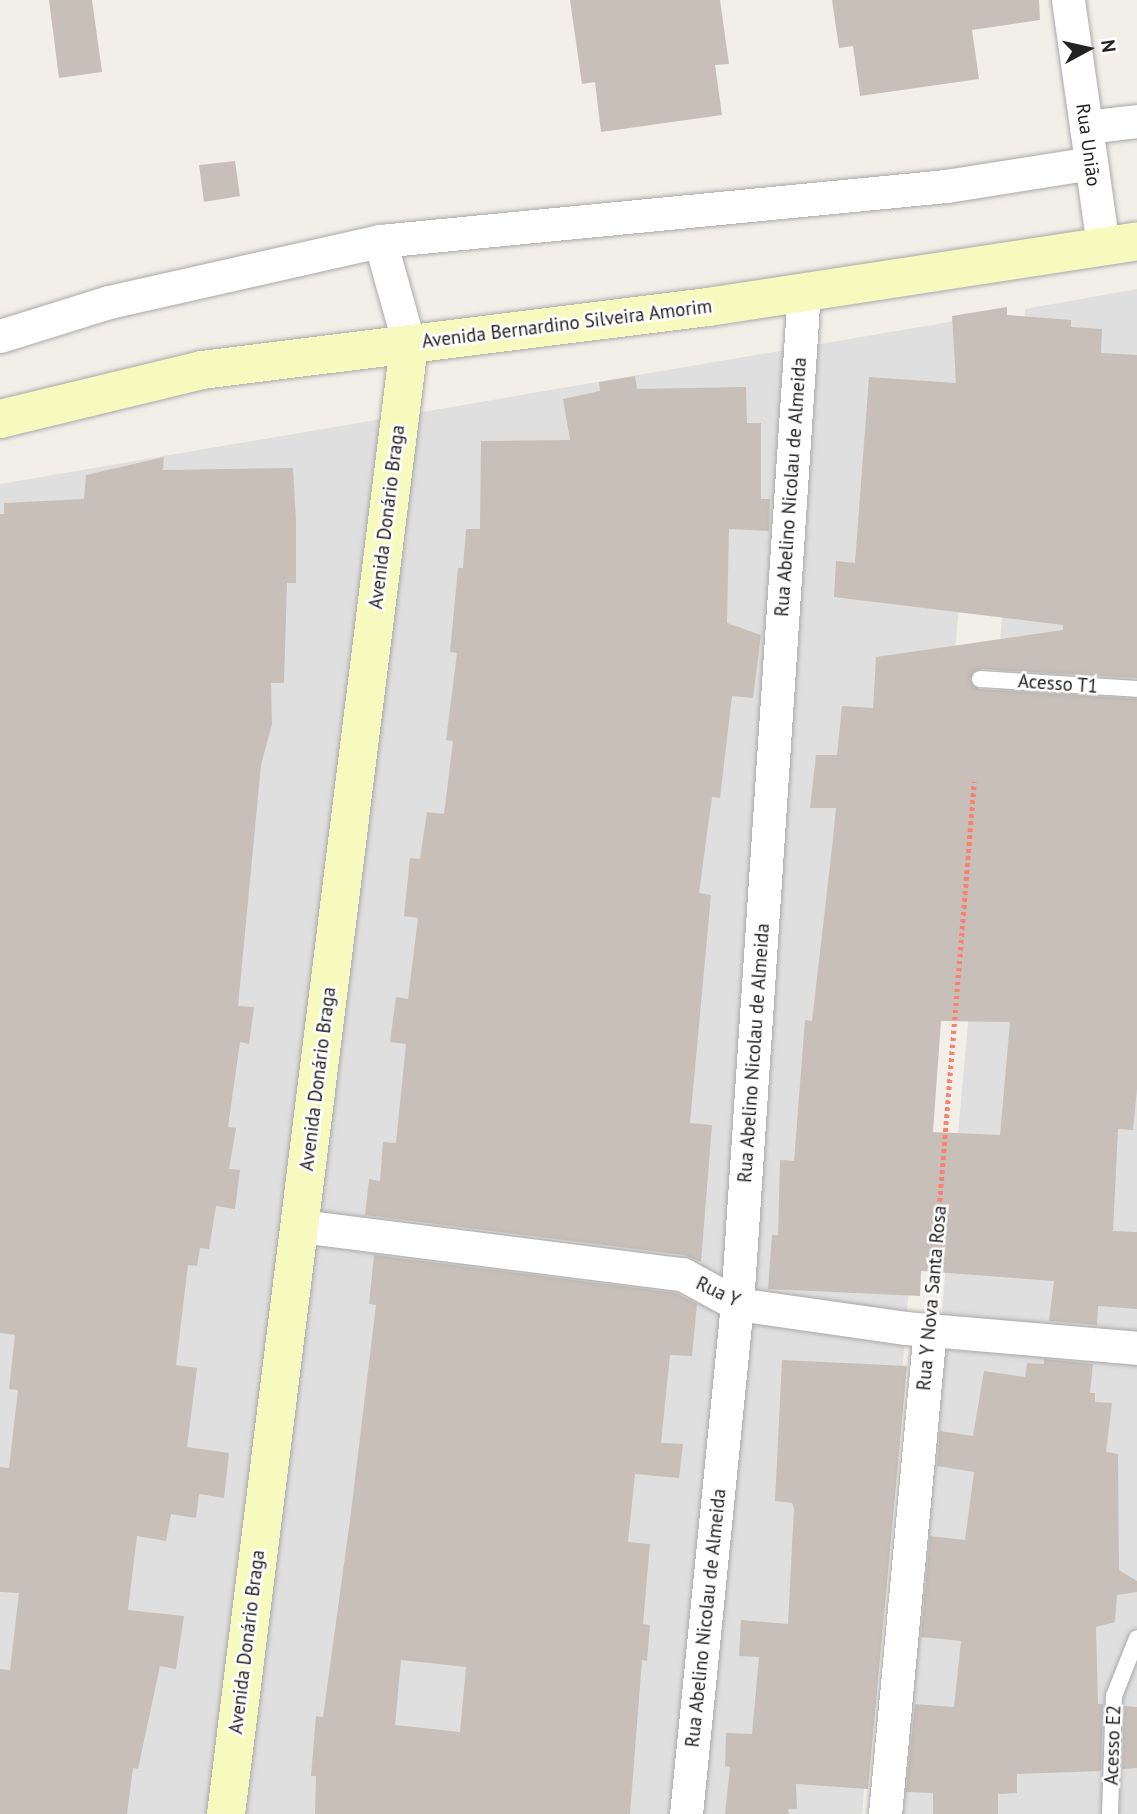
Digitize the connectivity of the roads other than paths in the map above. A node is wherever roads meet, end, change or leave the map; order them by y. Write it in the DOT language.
graph roads {
  1 [pos="1068,0"];
  2 [pos="1137,121"];
  3 [pos="1086,127"];
  4 [pos="1091,163"];
  5 [pos="380,241"];
  6 [pos="1120,244"];
  7 [pos="804,290"];
  8 [pos="0,336"];
  9 [pos="409,344"];
  10 [pos="0,419"];
  11 [pos="980,678"];
  12 [pos="1137,689"];
  13 [pos="300,1226"];
  14 [pos="737,1304"];
  15 [pos="930,1328"];
  16 [pos="1137,1348"];
  17 [pos="1137,1638"];
  18 [pos="226,1814"];
  19 [pos="686,1814"];
  20 [pos="885,1814"];
  21 [pos="1110,1814"];
  1 -- 3 [label="street, Rua União"];
  2 -- 3 [label="street"];
  3 -- 4 [label="street, Rua União"];
  4 -- 5 [label="street"];
  4 -- 6 [label="street, Rua União"];
  5 -- 8 [label="street"];
  5 -- 9 [label="street"];
  6 -- 7 [label="street, Avenida Bernardino Silveira Amorim"];
  7 -- 9 [label="street, Avenida Bernardino Silveira Amorim"];
  7 -- 14 [label="street, Rua Abelino Nicolau de Almeida"];
  9 -- 10 [label="street, Avenida Bernardino Silveira Amorim"];
  9 -- 13 [label="street, Avenida Donário Braga"];
  11 -- 12 [label="lane, Acesso T1"];
  13 -- 14 [label="street, Rua Y"];
  13 -- 18 [label="street, Avenida Donário Braga"];
  14 -- 15 [label="street, Rua Y"];
  14 -- 19 [label="street, Rua Abelino Nicolau de Almeida"];
  15 -- 16 [label="street, Rua Y"];
  15 -- 20 [label="street, Rua Y Nova Santa Rosa"];
  17 -- 21 [label="lane, Acesso E2"];
}
